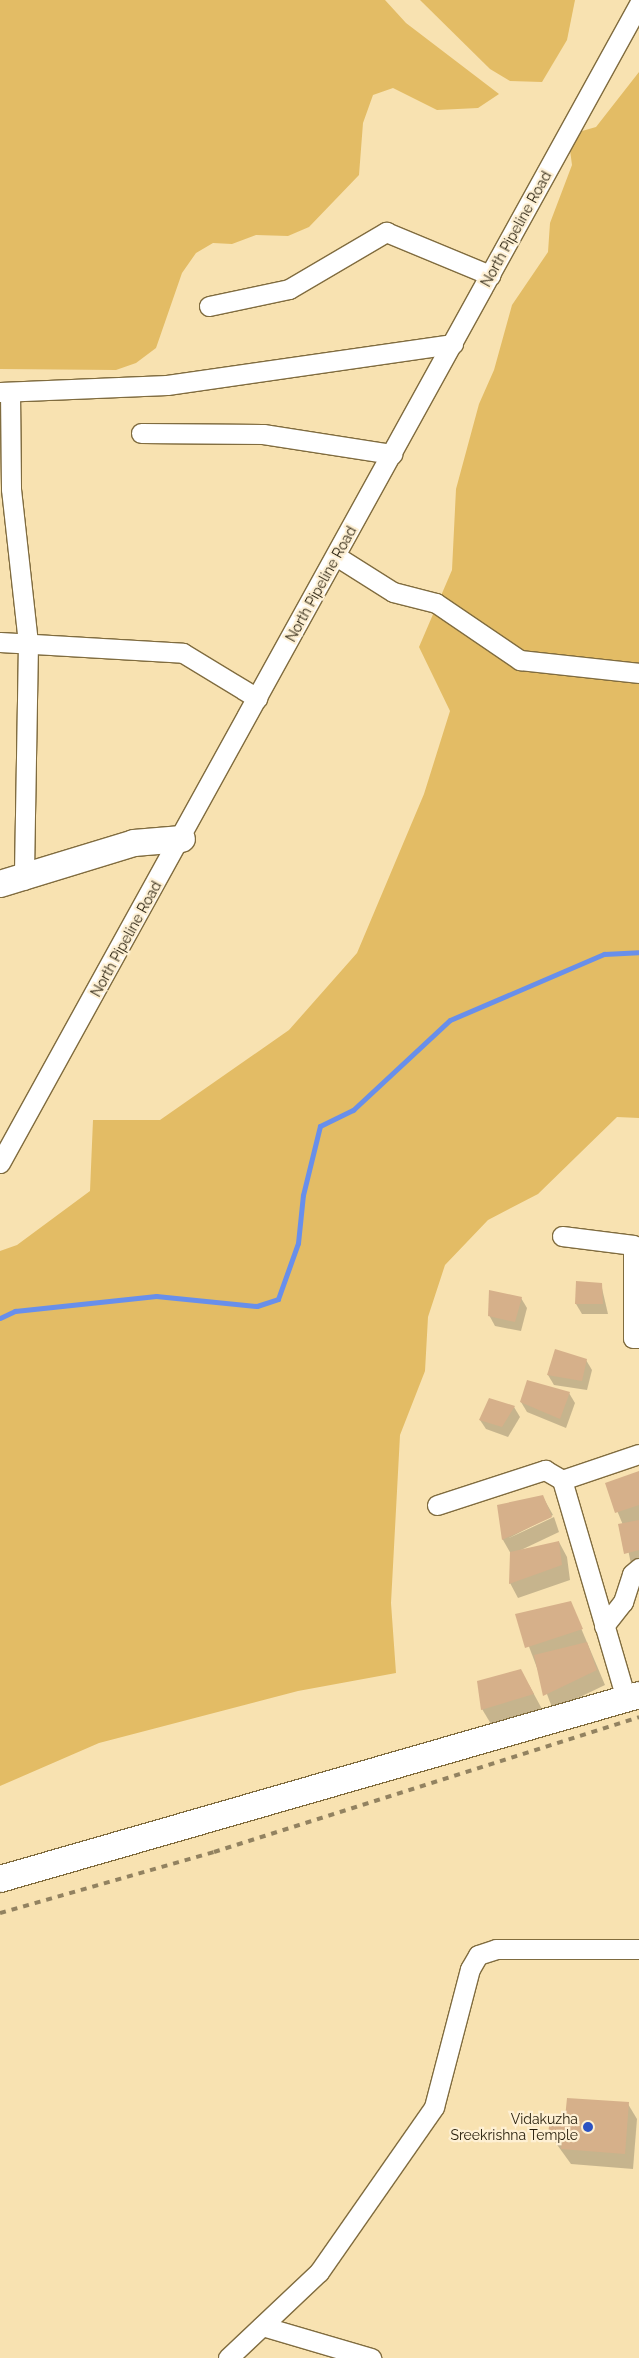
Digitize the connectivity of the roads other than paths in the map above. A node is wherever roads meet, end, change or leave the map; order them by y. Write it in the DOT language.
graph roads {
  1 [pos="637,0"];
  2 [pos="639,4"];
  3 [pos="490,275"];
  4 [pos="209,306"];
  5 [pos="453,344"];
  6 [pos="5,392"];
  7 [pos="141,433"];
  8 [pos="392,454"];
  9 [pos="336,556"];
  10 [pos="0,642"];
  11 [pos="28,643"];
  12 [pos="639,673"];
  13 [pos="257,698"];
  14 [pos="182,839"];
  15 [pos="12,882"];
  16 [pos="0,1163"];
  17 [pos="562,1236"];
  18 [pos="639,1338"];
  19 [pos="639,1454"];
  20 [pos="562,1480"];
  21 [pos="437,1505"];
  22 [pos="639,1568"];
  23 [pos="604,1626"];
  24 [pos="632,1698"];
  25 [pos="0,1879"];
  26 [pos="639,1949"];
  27 [pos="262,2326"];
  28 [pos="228,2358"];
  29 [pos="371,2358"];
  1 -- 2 [label="street"];
  2 -- 3 [label="street, North Pipeline Road"];
  3 -- 4 [label="street"];
  3 -- 5 [label="street, North Pipeline Road"];
  5 -- 6 [label="street"];
  5 -- 8 [label="street, North Pipeline Road"];
  6 -- 11 [label="street"];
  7 -- 8 [label="street"];
  8 -- 9 [label="street, North Pipeline Road"];
  9 -- 12 [label="street"];
  9 -- 13 [label="street, North Pipeline Road"];
  10 -- 11 [label="street"];
  11 -- 13 [label="street"];
  11 -- 15 [label="street"];
  13 -- 14 [label="street, North Pipeline Road"];
  14 -- 15 [label="street"];
  14 -- 16 [label="street, North Pipeline Road"];
  17 -- 18 [label="street"];
  19 -- 20 [label="street"];
  20 -- 21 [label="street"];
  20 -- 23 [label="street"];
  22 -- 23 [label="street"];
  23 -- 24 [label="street"];
  24 -- 25 [label="street"];
  26 -- 27 [label="street"];
  27 -- 28 [label="street"];
  27 -- 29 [label="street"];
}
